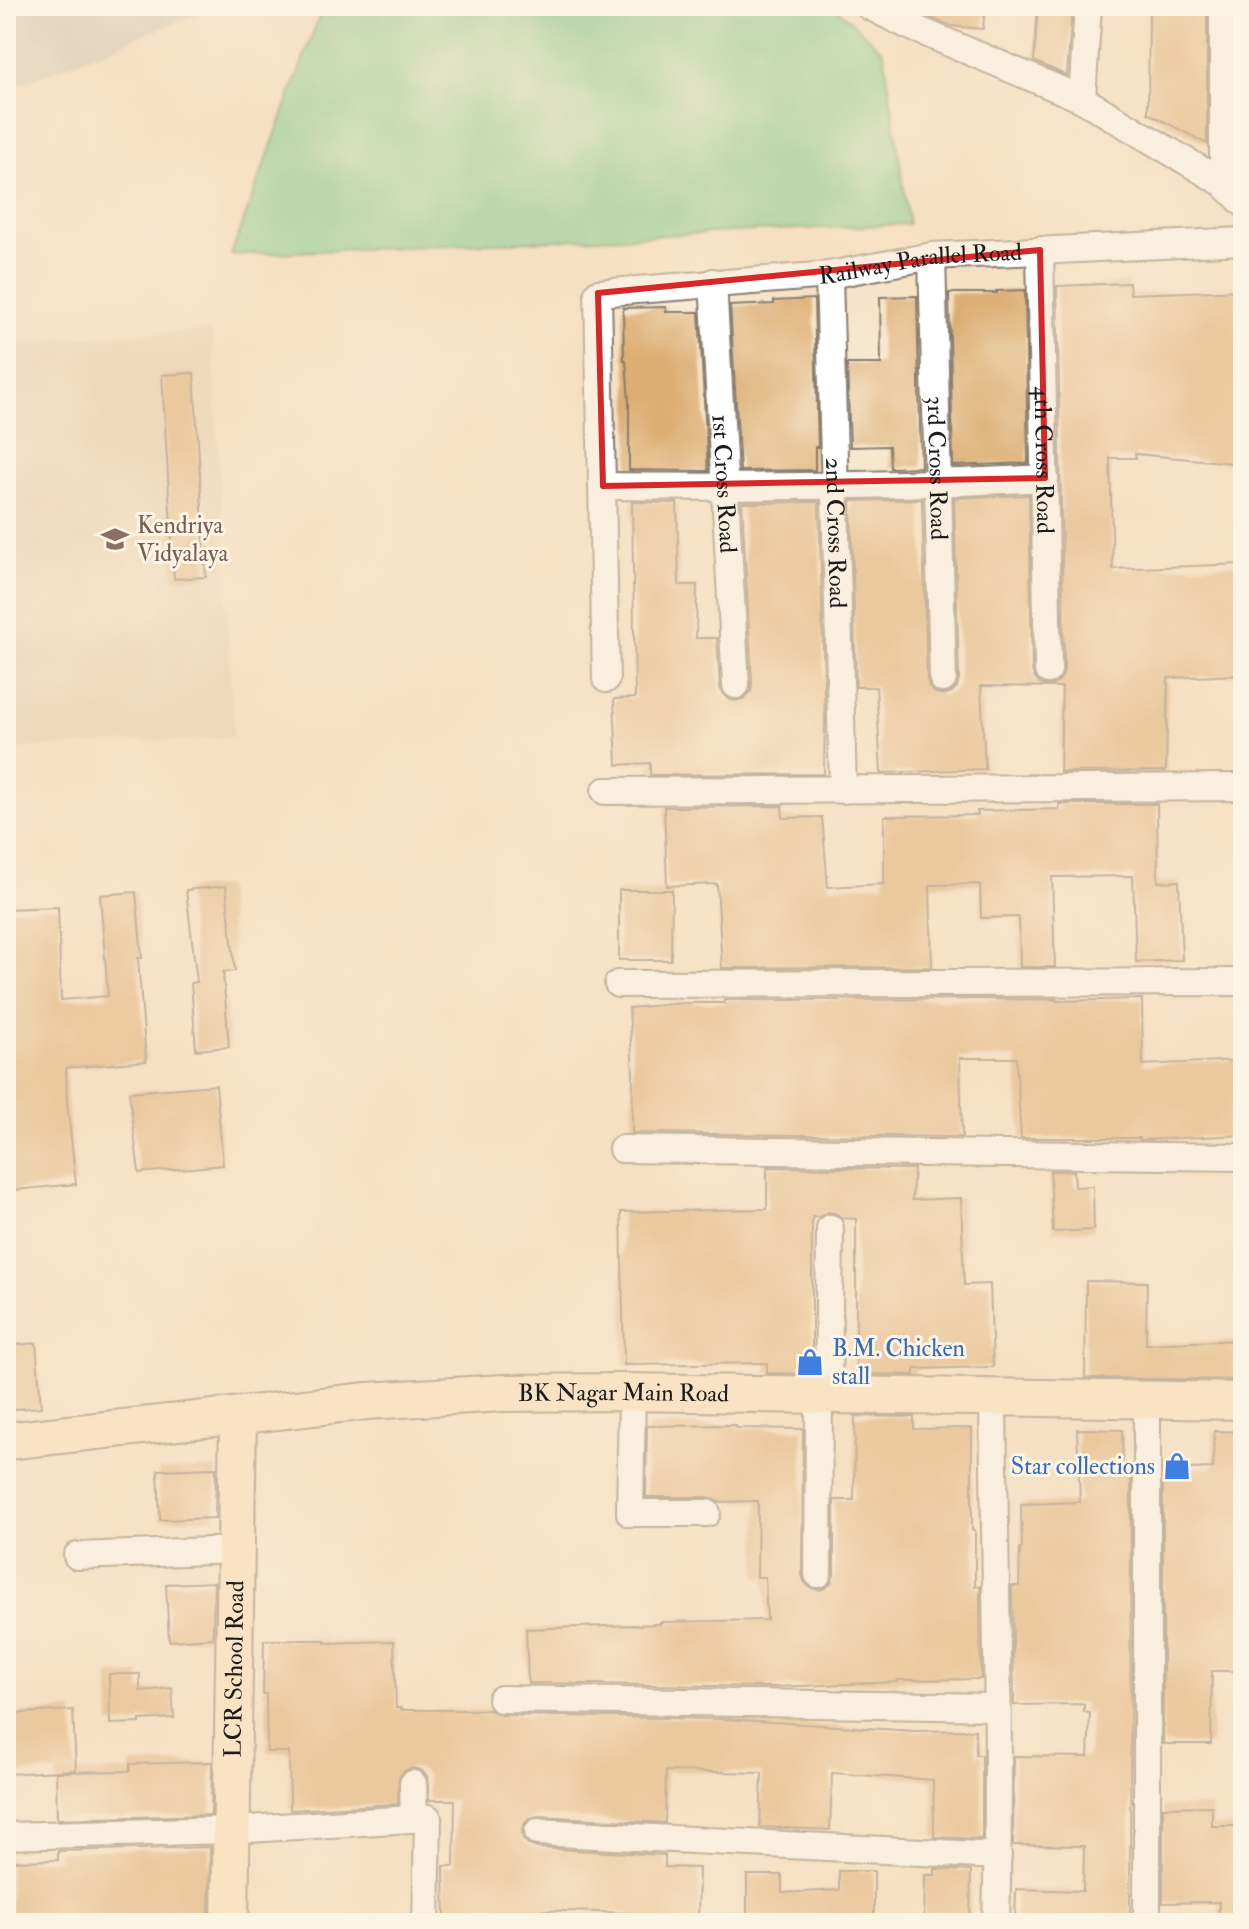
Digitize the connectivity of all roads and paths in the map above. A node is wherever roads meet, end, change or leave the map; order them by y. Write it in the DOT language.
graph roads {
  1 [pos="869,6"];
  2 [pos="1088,6"];
  3 [pos="1223,6"];
  4 [pos="1082,99"];
  5 [pos="1223,183"];
  6 [pos="1243,203"];
  7 [pos="1243,241"];
  8 [pos="1040,250"];
  9 [pos="932,256"];
  10 [pos="829,275"];
  11 [pos="713,282"];
  12 [pos="1045,478"];
  13 [pos="835,484"];
  14 [pos="938,484"];
  15 [pos="603,486"];
  16 [pos="725,488"];
  17 [pos="1048,670"];
  18 [pos="606,679"];
  19 [pos="943,679"];
  20 [pos="736,685"];
  21 [pos="1243,787"];
  22 [pos="843,790"];
  23 [pos="605,791"];
  24 [pos="1243,982"];
  25 [pos="618,984"];
  26 [pos="622,1149"];
  27 [pos="1243,1157"];
  28 [pos="830,1228"];
  29 [pos="632,1392"];
  30 [pos="823,1395"];
  31 [pos="993,1398"];
  32 [pos="1147,1400"];
  33 [pos="1243,1401"];
  34 [pos="238,1416"];
  35 [pos="6,1441"];
  36 [pos="707,1513"];
  37 [pos="236,1550"];
  38 [pos="77,1556"];
  39 [pos="818,1574"];
  40 [pos="501,1699"];
  41 [pos="997,1707"];
  42 [pos="413,1784"];
  43 [pos="414,1819"];
  44 [pos="231,1830"];
  45 [pos="538,1832"];
  46 [pos="6,1836"];
  47 [pos="998,1856"];
  48 [pos="230,1923"];
  49 [pos="426,1923"];
  50 [pos="996,1923"];
  51 [pos="1147,1923"];
  1 -- 4 [label="street"];
  2 -- 4 [label="street"];
  3 -- 5 [label="street"];
  4 -- 5 [label="street"];
  5 -- 6 [label="street"];
  7 -- 8 [label="street, Railway Parallel Road"];
  8 -- 9 [label="street, Railway Parallel Road"];
  8 -- 12 [label="street, 4th Cross Road"];
  9 -- 10 [label="street, Railway Parallel Road"];
  9 -- 14 [label="street, 3rd Cross Road"];
  10 -- 11 [label="street, Railway Parallel Road"];
  10 -- 13 [label="street, 2nd Cross Road"];
  11 -- 15 [label="street, Railway Parallel Road"];
  11 -- 16 [label="street, 1st Cross Road"];
  12 -- 14 [label="street"];
  12 -- 17 [label="street, 4th Cross Road"];
  13 -- 14 [label="street"];
  13 -- 16 [label="street"];
  13 -- 22 [label="street, 2nd Cross Road"];
  14 -- 19 [label="street, 3rd Cross Road"];
  15 -- 16 [label="street"];
  15 -- 18 [label="street"];
  16 -- 20 [label="street, 1st Cross Road"];
  21 -- 22 [label="street"];
  22 -- 23 [label="street"];
  24 -- 25 [label="street"];
  26 -- 27 [label="street"];
  28 -- 30 [label="street"];
  29 -- 30 [label="street, BK Nagar Main Road"];
  29 -- 34 [label="street, BK Nagar Main Road"];
  29 -- 36 [label="street"];
  30 -- 31 [label="street, BK Nagar Main Road"];
  30 -- 39 [label="street"];
  31 -- 32 [label="street, BK Nagar Main Road"];
  31 -- 41 [label="street"];
  32 -- 33 [label="street, BK Nagar Main Road"];
  32 -- 51 [label="street"];
  34 -- 35 [label="street, BK Nagar Main Road"];
  34 -- 37 [label="street, LCR School Road"];
  37 -- 38 [label="street"];
  37 -- 44 [label="street, LCR School Road"];
  40 -- 41 [label="street"];
  41 -- 47 [label="street"];
  42 -- 43 [label="street"];
  43 -- 44 [label="street"];
  43 -- 49 [label="street"];
  44 -- 46 [label="street"];
  44 -- 48 [label="street, LCR School Road"];
  45 -- 47 [label="street"];
  47 -- 50 [label="street"];
}
